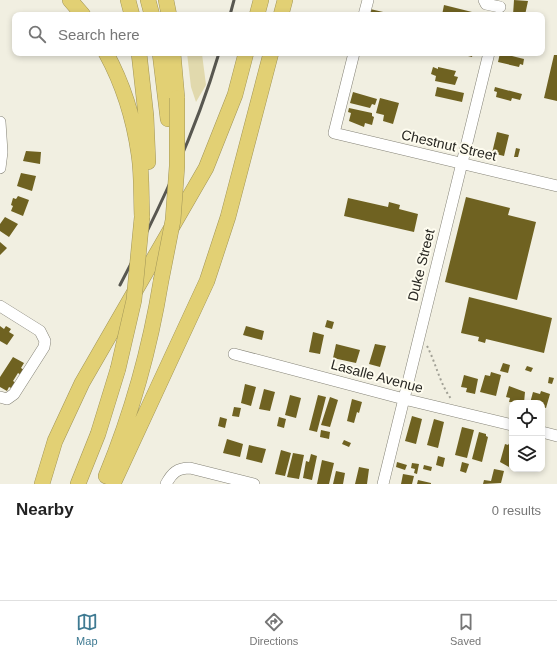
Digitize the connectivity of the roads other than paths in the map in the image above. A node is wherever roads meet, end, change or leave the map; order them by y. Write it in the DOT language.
graph roads {
  1 [pos="70,0"];
  2 [pos="128,0"];
  3 [pos="148,0"];
  4 [pos="166,0"];
  5 [pos="260,0"];
  6 [pos="285,0"];
  7 [pos="368,0"];
  8 [pos="484,0"];
  9 [pos="500,7"];
  10 [pos="80,12"];
  11 [pos="131,12"];
  12 [pos="151,12"];
  13 [pos="168,12"];
  14 [pos="258,12"];
  15 [pos="282,12"];
  16 [pos="365,12"];
  17 [pos="107,56"];
  18 [pos="139,56"];
  19 [pos="160,56"];
  20 [pos="173,56"];
  21 [pos="245,56"];
  22 [pos="270,56"];
  23 [pos="353,56"];
  24 [pos="488,56"];
  25 [pos="0,122"];
  26 [pos="462,164"];
  27 [pos="0,168"];
  28 [pos="557,186"];
  29 [pos="142,217"];
  30 [pos="161,281"];
  31 [pos="0,306"];
  32 [pos="234,354"];
  33 [pos="0,397"];
  34 [pos="404,399"];
  35 [pos="509,424"];
  36 [pos="545,433"];
  37 [pos="557,436"];
  38 [pos="42,484"];
  39 [pos="78,484"];
  40 [pos="103,484"];
  41 [pos="113,484"];
  42 [pos="166,484"];
  43 [pos="254,484"];
  44 [pos="383,484"];
  1 -- 10 [label="highway"];
  2 -- 11 [label="highway"];
  3 -- 12 [label="highway"];
  4 -- 13 [label="highway"];
  5 -- 14 [label="highway"];
  6 -- 15 [label="highway"];
  7 -- 16 [label="street"];
  8 -- 9 [label="street"];
  17 -- 29 [label="highway"];
  18 -- 29 [label="highway"];
  19 -- 30 [label="highway, bridge"];
  20 -- 30 [label="highway, bridge"];
  21 -- 38 [label="highway"];
  22 -- 41 [label="highway"];
  23 -- 26 [label="street, Chestnut Street"];
  24 -- 26 [label="street, Duke Street"];
  25 -- 27 [label="street"];
  26 -- 28 [label="street, Chestnut Street"];
  26 -- 34 [label="street, Duke Street"];
  29 -- 39 [label="highway, bridge"];
  30 -- 40 [label="highway"];
  31 -- 33 [label="street"];
  32 -- 34 [label="street, Lasalle Avenue"];
  34 -- 35 [label="street, Lasalle Avenue"];
  34 -- 44 [label="street, Duke Street"];
  36 -- 37 [label="street"];
  42 -- 43 [label="street"];
}
